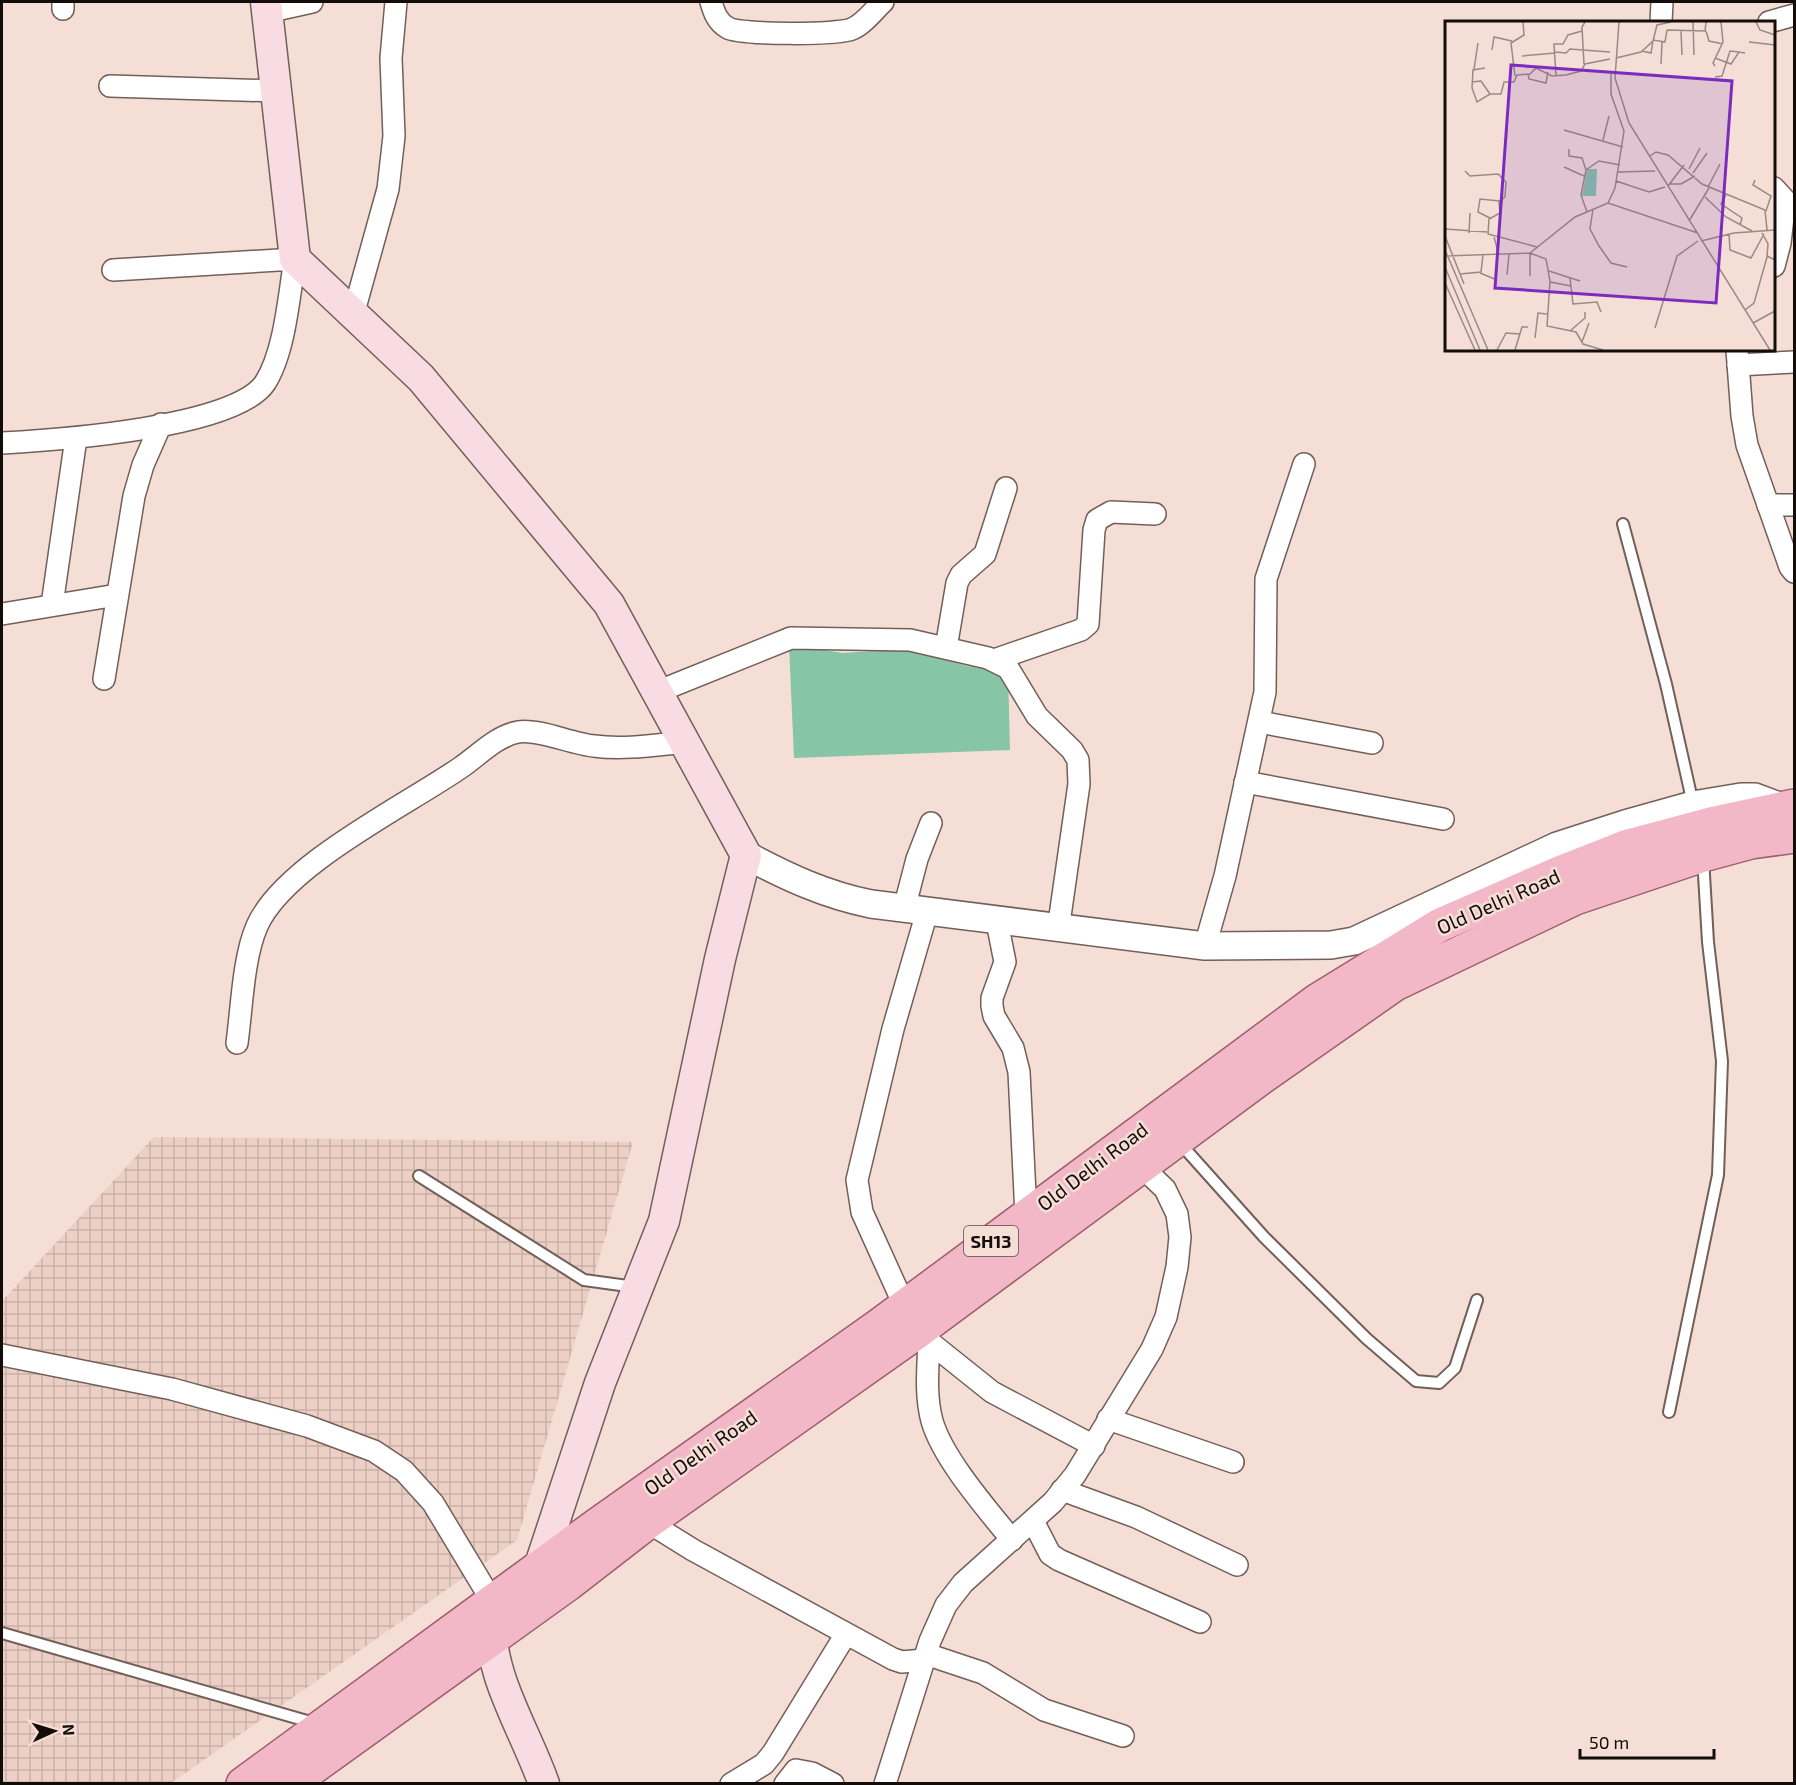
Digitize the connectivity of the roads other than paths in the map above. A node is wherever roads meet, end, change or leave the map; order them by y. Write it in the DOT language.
graph roads {
  1 [pos="312,2"];
  2 [pos="396,2"];
  3 [pos="711,2"];
  4 [pos="883,2"];
  5 [pos="1662,2"];
  6 [pos="266,7"];
  7 [pos="1794,15"];
  8 [pos="1661,21"];
  9 [pos="1773,21"];
  10 [pos="110,86"];
  11 [pos="276,91"];
  12 [pos="1775,190"];
  13 [pos="1790,205"];
  14 [pos="295,259"];
  15 [pos="1775,259"];
  16 [pos="113,270"];
  17 [pos="353,315"];
  18 [pos="1737,357"];
  19 [pos="1794,362"];
  20 [pos="161,424"];
  21 [pos="76,438"];
  22 [pos="2,443"];
  23 [pos="1304,464"];
  24 [pos="1006,488"];
  25 [pos="1794,505"];
  26 [pos="1768,506"];
  27 [pos="1155,514"];
  28 [pos="1623,524"];
  29 [pos="1794,572"];
  30 [pos="117,595"];
  31 [pos="52,605"];
  32 [pos="2,614"];
  33 [pos="946,648"];
  34 [pos="994,660"];
  35 [pos="104,679"];
  36 [pos="657,692"];
  37 [pos="1259,722"];
  38 [pos="685,742"];
  39 [pos="1372,743"];
  40 [pos="1245,782"];
  41 [pos="1693,805"];
  42 [pos="1791,817"];
  43 [pos="1443,819"];
  44 [pos="931,823"];
  45 [pos="746,855"];
  46 [pos="1703,855"];
  47 [pos="915,911"];
  48 [pos="997,922"];
  49 [pos="1058,930"];
  50 [pos="1205,946"];
  51 [pos="237,1043"];
  52 [pos="1177,1139"];
  53 [pos="1142,1166"];
  54 [pos="419,1176"];
  55 [pos="1026,1215"];
  56 [pos="638,1287"];
  57 [pos="1477,1300"];
  58 [pos="917,1327"];
  59 [pos="2,1355"];
  60 [pos="1669,1412"];
  61 [pos="1108,1419"];
  62 [pos="1094,1446"];
  63 [pos="1233,1462"];
  64 [pos="1062,1490"];
  65 [pos="1033,1521"];
  66 [pos="648,1522"];
  67 [pos="1012,1540"];
  68 [pos="1237,1565"];
  69 [pos="546,1582"];
  70 [pos="492,1601"];
  71 [pos="1200,1622"];
  72 [pos="2,1633"];
  73 [pos="846,1634"];
  74 [pos="490,1640"];
  75 [pos="925,1657"];
  76 [pos="323,1726"];
  77 [pos="1123,1736"];
  78 [pos="243,1784"];
  79 [pos="290,1784"];
  80 [pos="544,1784"];
  81 [pos="731,1784"];
  82 [pos="785,1784"];
  83 [pos="833,1784"];
  84 [pos="885,1784"];
  1 -- 6 [label="street"];
  2 -- 17 [label="street"];
  3 -- 4 [label="street"];
  5 -- 8 [label="street"];
  6 -- 11 [label="main road"];
  7 -- 9 [label="street"];
  10 -- 11 [label="street"];
  11 -- 14 [label="main road"];
  12 -- 13 [label="street"];
  13 -- 15 [label="street"];
  14 -- 16 [label="street"];
  14 -- 17 [label="main road"];
  14 -- 20 [label="street"];
  17 -- 36 [label="main road"];
  18 -- 19 [label="street"];
  18 -- 26 [label="street"];
  20 -- 21 [label="street"];
  20 -- 30 [label="street"];
  21 -- 22 [label="street"];
  21 -- 31 [label="street"];
  23 -- 37 [label="street"];
  24 -- 33 [label="street"];
  25 -- 26 [label="street"];
  26 -- 29 [label="street"];
  27 -- 34 [label="street"];
  28 -- 41 [label="lane"];
  30 -- 31 [label="street"];
  30 -- 35 [label="street"];
  31 -- 32 [label="street"];
  33 -- 34 [label="street"];
  33 -- 36 [label="street"];
  34 -- 49 [label="street"];
  36 -- 38 [label="main road"];
  37 -- 39 [label="street"];
  37 -- 40 [label="street"];
  38 -- 45 [label="main road"];
  38 -- 51 [label="street"];
  40 -- 43 [label="street"];
  40 -- 50 [label="street"];
  41 -- 42 [label="street"];
  41 -- 50 [label="street"];
  42 -- 46 [label="main road, Old Delhi Road / SH13"];
  42 -- 55 [label="main road, Old Delhi Road / SH13"];
  44 -- 47 [label="street"];
  45 -- 47 [label="street"];
  45 -- 56 [label="main road"];
  46 -- 52 [label="main road, Old Delhi Road / SH13"];
  46 -- 60 [label="lane"];
  47 -- 48 [label="street"];
  47 -- 58 [label="street"];
  48 -- 49 [label="street"];
  48 -- 55 [label="street"];
  49 -- 50 [label="street"];
  52 -- 53 [label="main road, Old Delhi Road / SH13"];
  52 -- 57 [label="lane"];
  53 -- 58 [label="main road, Old Delhi Road / SH13"];
  53 -- 61 [label="street"];
  54 -- 56 [label="lane"];
  55 -- 58 [label="main road, Old Delhi Road / SH13"];
  56 -- 69 [label="main road"];
  58 -- 62 [label="street"];
  58 -- 66 [label="main road, Old Delhi Road / SH13"];
  58 -- 67 [label="street"];
  58 -- 69 [label="main road, Old Delhi Road / SH13"];
  59 -- 70 [label="street"];
  61 -- 62 [label="street"];
  61 -- 63 [label="street"];
  62 -- 64 [label="street"];
  64 -- 65 [label="street"];
  64 -- 68 [label="street"];
  65 -- 67 [label="street"];
  65 -- 71 [label="street"];
  66 -- 69 [label="main road, Old Delhi Road / SH13"];
  66 -- 73 [label="street"];
  67 -- 75 [label="street"];
  69 -- 70 [label="main road, Old Delhi Road / SH13"];
  69 -- 74 [label="main road, Old Delhi Road / SH13"];
  70 -- 74 [label="main road"];
  70 -- 76 [label="main road, Old Delhi Road / SH13"];
  72 -- 76 [label="lane"];
  73 -- 75 [label="street"];
  73 -- 81 [label="street"];
  74 -- 79 [label="main road, Old Delhi Road / SH13"];
  74 -- 80 [label="main road"];
  75 -- 77 [label="street"];
  75 -- 84 [label="street"];
  76 -- 78 [label="main road, Old Delhi Road / SH13"];
  82 -- 83 [label="street"];
}
